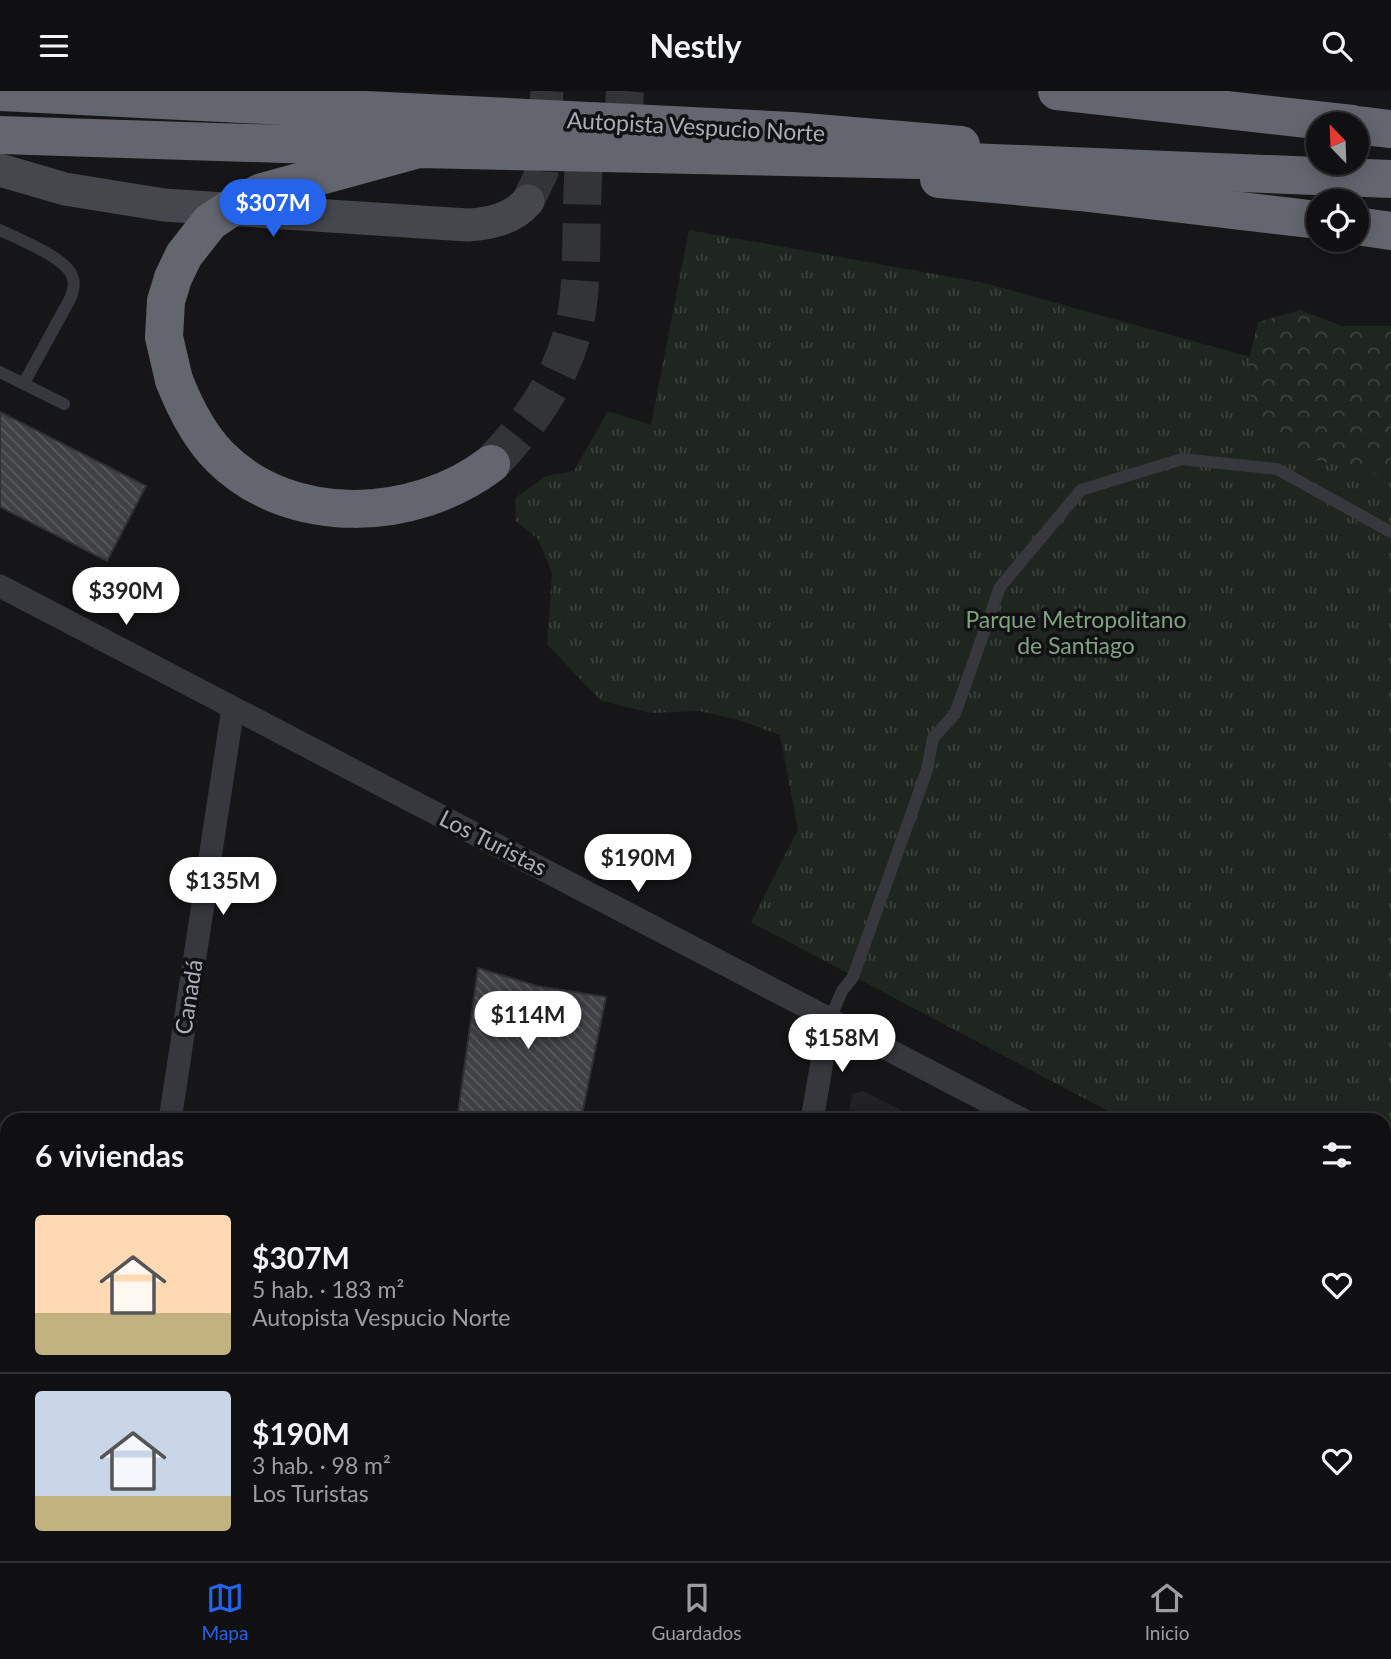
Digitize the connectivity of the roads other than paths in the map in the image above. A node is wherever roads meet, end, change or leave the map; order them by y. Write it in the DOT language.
graph roads {
  1 [pos="1056,91"];
  2 [pos="0,92"];
  3 [pos="229,104"];
  4 [pos="0,106"];
  5 [pos="1306,120"];
  6 [pos="1369,127"];
  7 [pos="1391,129"];
  8 [pos="0,135"];
  9 [pos="419,149"];
  10 [pos="0,170"];
  11 [pos="940,179"];
  12 [pos="1391,179"];
  13 [pos="1391,188"];
  14 [pos="528,201"];
  15 [pos="1306,220"];
  16 [pos="1369,228"];
  17 [pos="0,230"];
  18 [pos="1391,231"];
  19 [pos="0,372"];
  20 [pos="24,383"];
  21 [pos="64,404"];
  22 [pos="491,464"];
  23 [pos="1391,533"];
  24 [pos="0,586"];
  25 [pos="233,708"];
  26 [pos="830,1021"];
  27 [pos="171,1113"];
  28 [pos="813,1113"];
  29 [pos="1009,1113"];
  1 -- 5 [label="highway"];
  2 -- 3 [label="highway, Autopista Vespucio Norte"];
  3 -- 4 [label="highway"];
  3 -- 13 [label="highway, Autopista Vespucio Norte"];
  6 -- 7 [label="highway"];
  8 -- 9 [label="highway, bridge"];
  9 -- 12 [label="highway, bridge"];
  9 -- 22 [label="highway, bridge"];
  10 -- 14 [label="main road"];
  11 -- 15 [label="highway"];
  16 -- 18 [label="highway"];
  17 -- 20 [label="lane"];
  19 -- 20 [label="lane"];
  20 -- 21 [label="lane"];
  23 -- 26 [label="lane"];
  24 -- 25 [label="street, Los Turistas"];
  25 -- 26 [label="street, Los Turistas"];
  25 -- 27 [label="street, Canadá"];
  26 -- 28 [label="street"];
  26 -- 29 [label="street, Los Turistas"];
}
